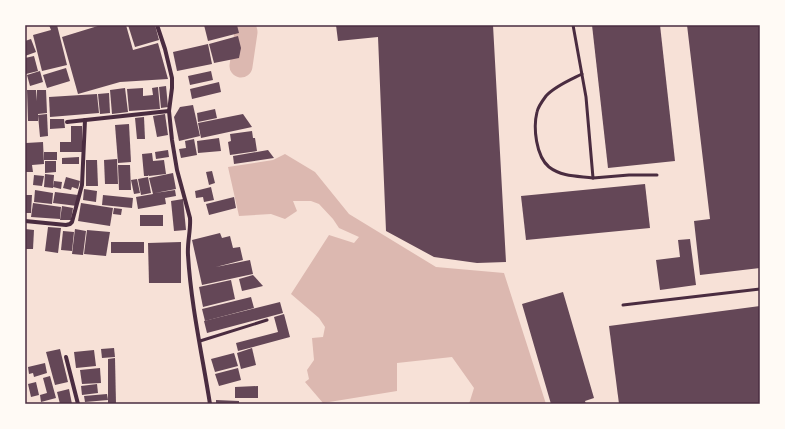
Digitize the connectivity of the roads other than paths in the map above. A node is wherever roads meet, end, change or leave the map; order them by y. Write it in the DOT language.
graph roads {
  1 [pos="157,25"];
  2 [pos="573,25"];
  3 [pos="582,74"];
  4 [pos="169,111"];
  5 [pos="85,120"];
  6 [pos="67,122"];
  7 [pos="657,175"];
  8 [pos="593,178"];
  9 [pos="25,221"];
  10 [pos="760,289"];
  11 [pos="623,305"];
  12 [pos="268,320"];
  13 [pos="200,341"];
  14 [pos="66,357"];
  15 [pos="78,404"];
  16 [pos="210,404"];
  1 -- 4 [label="street"];
  2 -- 3 [label="lane"];
  3 -- 8 [label="lane"];
  3 -- 8 [label="lane"];
  4 -- 5 [label="street"];
  4 -- 13 [label="street"];
  5 -- 6 [label="street"];
  5 -- 9 [label="street"];
  7 -- 8 [label="lane"];
  10 -- 11 [label="lane"];
  12 -- 13 [label="lane"];
  13 -- 16 [label="street"];
  14 -- 15 [label="street"];
}
